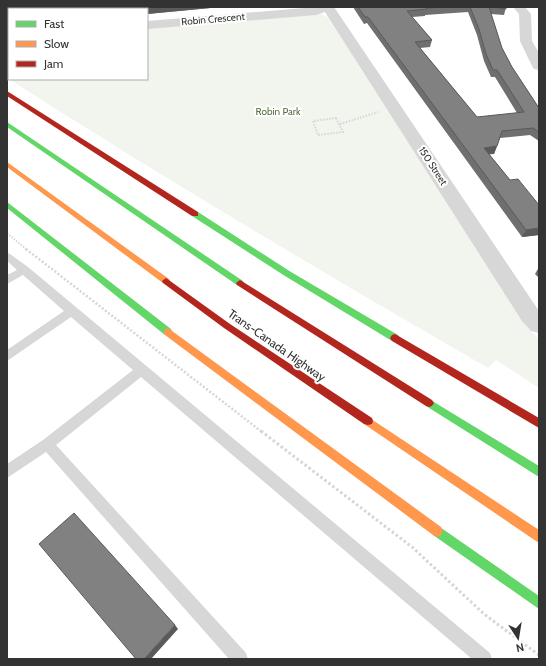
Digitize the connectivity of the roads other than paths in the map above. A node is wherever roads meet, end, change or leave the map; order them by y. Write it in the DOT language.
graph roads {
  1 [pos="327,7"];
  2 [pos="519,7"];
  3 [pos="148,25"];
  4 [pos="539,66"];
  5 [pos="7,93"];
  6 [pos="7,124"];
  7 [pos="7,164"];
  8 [pos="7,204"];
  9 [pos="7,256"];
  10 [pos="24,270"];
  11 [pos="7,280"];
  12 [pos="72,311"];
  13 [pos="539,325"];
  14 [pos="7,356"];
  15 [pos="140,371"];
  16 [pos="539,423"];
  17 [pos="47,444"];
  18 [pos="7,472"];
  19 [pos="539,472"];
  20 [pos="539,537"];
  21 [pos="539,603"];
  22 [pos="240,659"];
  23 [pos="484,659"];
  1 -- 3 [label="street, Robin Crescent"];
  1 -- 13 [label="street, 150 Street"];
  2 -- 4 [label="street"];
  5 -- 16 [label="highway"];
  6 -- 19 [label="highway"];
  7 -- 20 [label="highway, Trans-Canada Highway"];
  8 -- 21 [label="highway"];
  9 -- 10 [label="lane"];
  10 -- 11 [label="lane"];
  10 -- 12 [label="lane"];
  12 -- 14 [label="lane"];
  12 -- 15 [label="lane"];
  15 -- 17 [label="lane"];
  15 -- 23 [label="lane"];
  17 -- 18 [label="lane"];
  17 -- 22 [label="lane"];
}
